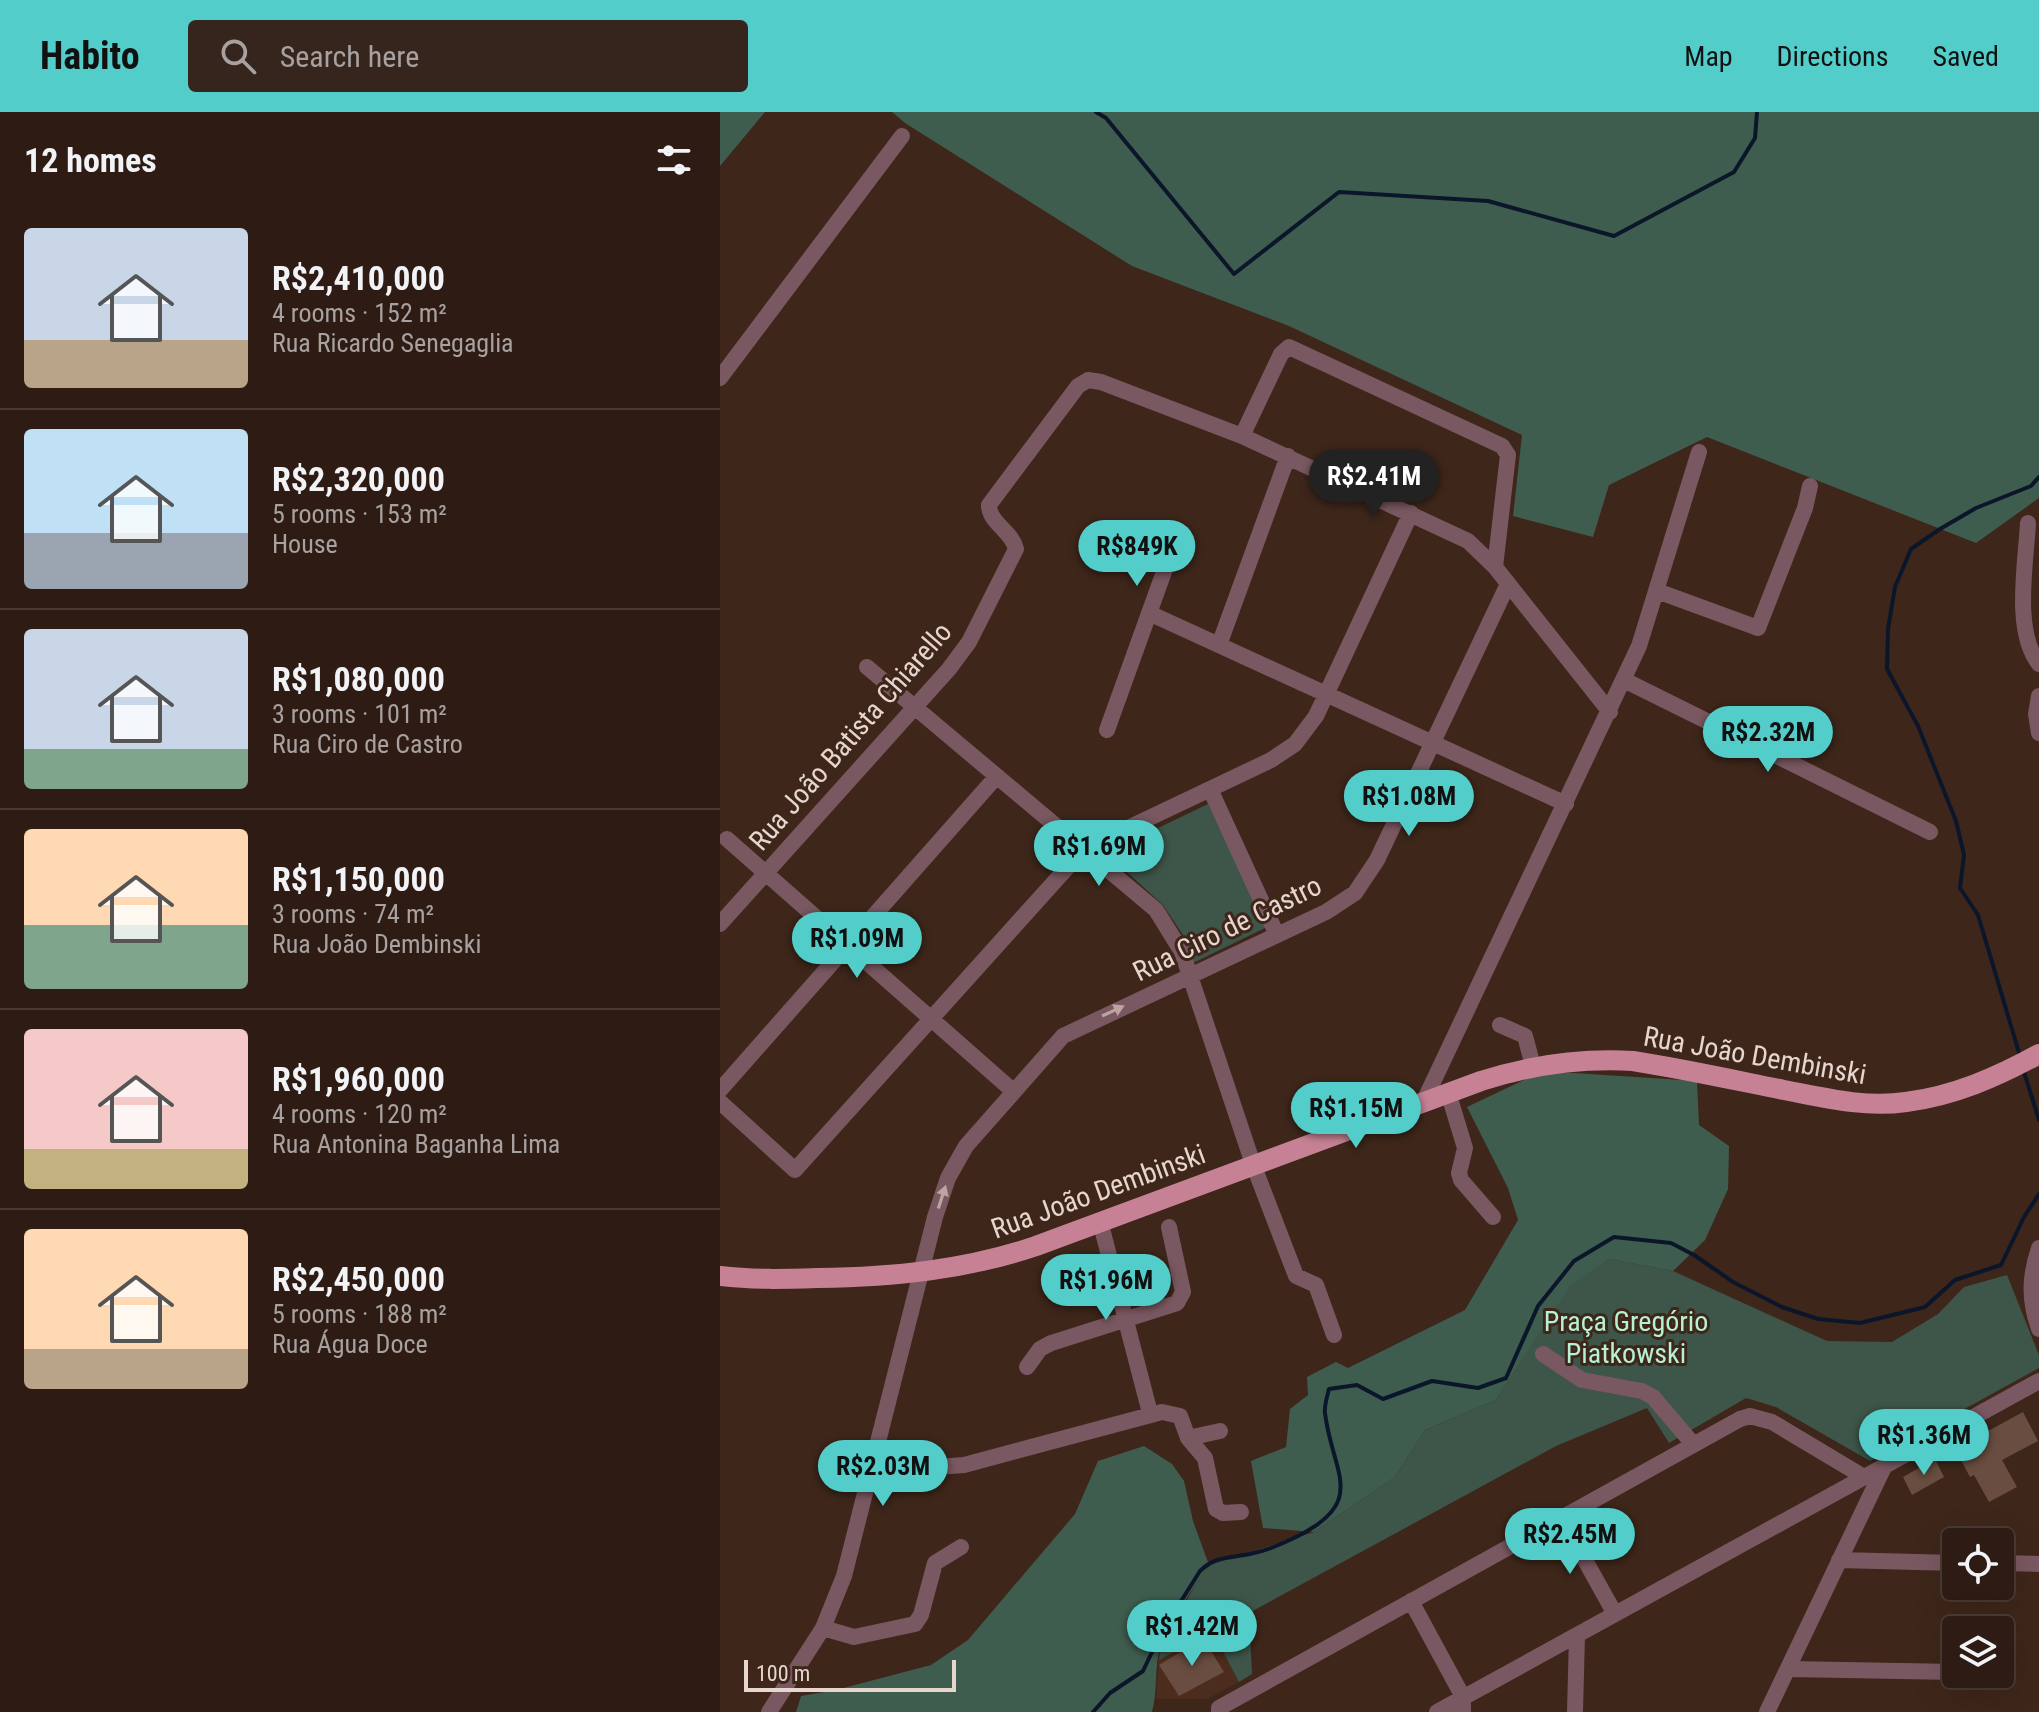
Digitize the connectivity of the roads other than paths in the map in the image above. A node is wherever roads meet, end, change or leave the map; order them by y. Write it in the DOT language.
graph roads {
  1 [pos="902,136"];
  2 [pos="720,378"];
  3 [pos="1242,436"];
  4 [pos="1699,452"];
  5 [pos="1288,456"];
  6 [pos="1810,486"];
  7 [pos="1411,513"];
  8 [pos="2028,523"];
  9 [pos="1174,544"];
  10 [pos="1495,567"];
  11 [pos="1508,584"];
  12 [pos="1657,591"];
  13 [pos="1149,613"];
  14 [pos="1219,645"];
  15 [pos="2039,664"];
  16 [pos="867,667"];
  17 [pos="1624,680"];
  18 [pos="1327,694"];
  19 [pos="2039,696"];
  20 [pos="915,707"];
  21 [pos="1610,712"];
  22 [pos="1107,730"];
  23 [pos="2039,733"];
  24 [pos="1433,743"];
  25 [pos="997,776"];
  26 [pos="1210,789"];
  27 [pos="1566,804"];
  28 [pos="1930,832"];
  29 [pos="727,839"];
  30 [pos="1084,849"];
  31 [pos="766,873"];
  32 [pos="720,924"];
  33 [pos="1277,935"];
  34 [pos="848,945"];
  35 [pos="1190,976"];
  36 [pos="931,1019"];
  37 [pos="1500,1025"];
  38 [pos="2035,1056"];
  39 [pos="1533,1066"];
  40 [pos="720,1090"];
  41 [pos="1013,1091"];
  42 [pos="1448,1092"];
  43 [pos="1424,1101"];
  44 [pos="720,1102"];
  45 [pos="1253,1164"];
  46 [pos="1493,1217"];
  47 [pos="1100,1221"];
  48 [pos="1169,1227"];
  49 [pos="2039,1248"];
  50 [pos="922,1273"];
  51 [pos="720,1276"];
  52 [pos="1126,1319"];
  53 [pos="2039,1329"];
  54 [pos="1334,1335"];
  55 [pos="1543,1354"];
  56 [pos="1027,1367"];
  57 [pos="2039,1381"];
  58 [pos="1150,1413"];
  59 [pos="1220,1431"];
  60 [pos="1188,1438"];
  61 [pos="1693,1444"];
  62 [pos="874,1462"];
  63 [pos="1884,1467"];
  64 [pos="1864,1477"];
  65 [pos="1241,1512"];
  66 [pos="1561,1517"];
  67 [pos="961,1547"];
  68 [pos="1839,1560"];
  69 [pos="1942,1563"];
  70 [pos="2014,1563"];
  71 [pos="2039,1564"];
  72 [pos="1411,1601"];
  73 [pos="1615,1614"];
  74 [pos="823,1628"];
  75 [pos="1577,1635"];
  76 [pos="1788,1669"];
  77 [pos="1942,1672"];
  78 [pos="1463,1705"];
  79 [pos="1219,1710"];
  80 [pos="769,1712"];
  81 [pos="1437,1712"];
  82 [pos="1575,1712"];
  83 [pos="1767,1712"];
  1 -- 2 [label="street"];
  3 -- 5 [label="street"];
  3 -- 10 [label="street"];
  3 -- 20 [label="street, Rua João Batista Chiarello"];
  4 -- 12 [label="street"];
  5 -- 7 [label="street"];
  5 -- 14 [label="street"];
  6 -- 12 [label="street"];
  7 -- 10 [label="street"];
  7 -- 18 [label="street"];
  8 -- 15 [label="street"];
  9 -- 13 [label="street"];
  10 -- 11 [label="street"];
  11 -- 21 [label="street"];
  11 -- 24 [label="street, Rua Ciro de Castro"];
  12 -- 17 [label="street"];
  13 -- 14 [label="street"];
  13 -- 22 [label="street"];
  14 -- 18 [label="street"];
  16 -- 20 [label="street"];
  17 -- 21 [label="street"];
  17 -- 28 [label="street"];
  18 -- 24 [label="street"];
  18 -- 26 [label="street"];
  19 -- 23 [label="street"];
  20 -- 25 [label="street"];
  20 -- 31 [label="street, Rua João Batista Chiarello"];
  21 -- 27 [label="street"];
  24 -- 27 [label="street"];
  24 -- 33 [label="street, Rua Ciro de Castro"];
  25 -- 30 [label="street"];
  25 -- 34 [label="street"];
  26 -- 30 [label="street"];
  26 -- 33 [label="street"];
  27 -- 43 [label="street"];
  29 -- 31 [label="street"];
  30 -- 35 [label="street"];
  30 -- 36 [label="street"];
  31 -- 32 [label="street, Rua João Batista Chiarello"];
  31 -- 34 [label="street"];
  33 -- 35 [label="street, Rua Ciro de Castro"];
  34 -- 36 [label="street"];
  34 -- 40 [label="street"];
  41 -- 35 [label="street, Rua Ciro de Castro, one-way"];
  35 -- 45 [label="street"];
  36 -- 41 [label="street"];
  36 -- 44 [label="street"];
  37 -- 39 [label="street"];
  38 -- 39 [label="main road, Rua João Dembinski"];
  39 -- 42 [label="main road, Rua João Dembinski"];
  50 -- 41 [label="street, Rua Ciro de Castro, one-way"];
  42 -- 43 [label="main road, Rua João Dembinski"];
  42 -- 46 [label="street"];
  43 -- 45 [label="main road, Rua João Dembinski"];
  45 -- 47 [label="main road, Rua João Dembinski"];
  45 -- 54 [label="street"];
  47 -- 50 [label="main road, Rua João Dembinski"];
  47 -- 52 [label="street"];
  48 -- 52 [label="street"];
  49 -- 53 [label="street"];
  50 -- 51 [label="main road, Rua João Dembinski"];
  50 -- 62 [label="street, Rua Ciro de Castro"];
  52 -- 56 [label="street"];
  52 -- 58 [label="street"];
  55 -- 61 [label="street"];
  57 -- 63 [label="street"];
  58 -- 60 [label="street"];
  58 -- 62 [label="street"];
  59 -- 60 [label="street"];
  60 -- 65 [label="street"];
  61 -- 64 [label="street"];
  61 -- 66 [label="street"];
  62 -- 74 [label="street, Rua Ciro de Castro"];
  63 -- 64 [label="street"];
  63 -- 68 [label="street"];
  64 -- 73 [label="street"];
  66 -- 72 [label="street"];
  66 -- 73 [label="street"];
  67 -- 74 [label="street"];
  68 -- 69 [label="street"];
  68 -- 76 [label="street"];
  70 -- 71 [label="street"];
  72 -- 78 [label="street"];
  72 -- 79 [label="street"];
  73 -- 75 [label="street"];
  74 -- 80 [label="street, Rua Ciro de Castro"];
  75 -- 78 [label="street"];
  75 -- 82 [label="street"];
  76 -- 77 [label="street"];
  76 -- 83 [label="street"];
  78 -- 81 [label="street"];
}
